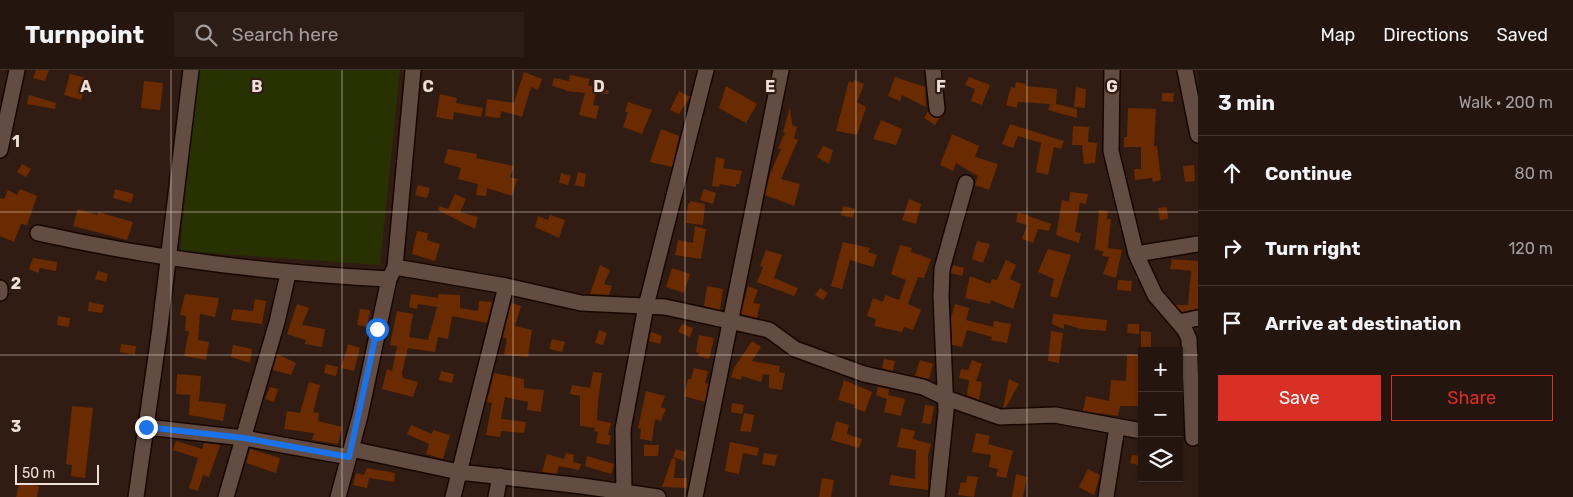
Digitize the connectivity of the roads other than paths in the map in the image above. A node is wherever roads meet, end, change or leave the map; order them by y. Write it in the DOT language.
graph roads {
  1 [pos="17,70"];
  2 [pos="191,70"];
  3 [pos="413,70"];
  4 [pos="706,70"];
  5 [pos="781,70"];
  6 [pos="933,70"];
  7 [pos="1112,70"];
  8 [pos="1185,70"];
  9 [pos="937,109"];
  10 [pos="3,125"];
  11 [pos="1198,135"];
  12 [pos="0,150"];
  13 [pos="966,183"];
  14 [pos="38,233"];
  15 [pos="1198,244"];
  16 [pos="1136,254"];
  17 [pos="168,258"];
  18 [pos="392,273"];
  19 [pos="288,274"];
  20 [pos="506,286"];
  21 [pos="0,288"];
  22 [pos="0,293"];
  23 [pos="646,306"];
  24 [pos="1198,318"];
  25 [pos="729,321"];
  26 [pos="1179,322"];
  27 [pos="946,398"];
  28 [pos="1117,426"];
  29 [pos="146,427"];
  30 [pos="1138,430"];
  31 [pos="244,438"];
  32 [pos="1190,438"];
  33 [pos="350,453"];
  34 [pos="459,472"];
  35 [pos="500,476"];
  36 [pos="581,491"];
  37 [pos="624,492"];
  38 [pos="136,497"];
  39 [pos="226,497"];
  40 [pos="338,497"];
  41 [pos="453,497"];
  42 [pos="496,497"];
  43 [pos="658,497"];
  44 [pos="695,497"];
  45 [pos="937,497"];
  46 [pos="1106,497"];
  1 -- 10 [label="street"];
  2 -- 17 [label="street"];
  3 -- 18 [label="street"];
  4 -- 23 [label="street"];
  5 -- 25 [label="street"];
  6 -- 9 [label="street"];
  7 -- 16 [label="street"];
  8 -- 11 [label="street"];
  10 -- 12 [label="street"];
  13 -- 27 [label="street"];
  14 -- 17 [label="street"];
  15 -- 16 [label="street"];
  16 -- 26 [label="street"];
  17 -- 19 [label="street"];
  17 -- 29 [label="street"];
  18 -- 19 [label="street"];
  18 -- 20 [label="street"];
  18 -- 33 [label="street"];
  19 -- 31 [label="street"];
  20 -- 23 [label="street"];
  20 -- 34 [label="street"];
  21 -- 22 [label="street"];
  23 -- 25 [label="street"];
  23 -- 37 [label="street"];
  24 -- 26 [label="street"];
  25 -- 27 [label="street"];
  25 -- 44 [label="street"];
  26 -- 32 [label="street"];
  27 -- 28 [label="street"];
  27 -- 45 [label="street"];
  28 -- 30 [label="street"];
  28 -- 46 [label="street"];
  29 -- 31 [label="street"];
  29 -- 38 [label="street"];
  31 -- 33 [label="street"];
  31 -- 39 [label="street"];
  33 -- 34 [label="street"];
  33 -- 40 [label="street"];
  34 -- 35 [label="street"];
  34 -- 41 [label="street"];
  35 -- 36 [label="street"];
  35 -- 42 [label="street"];
  36 -- 37 [label="street"];
  37 -- 43 [label="street"];
}
